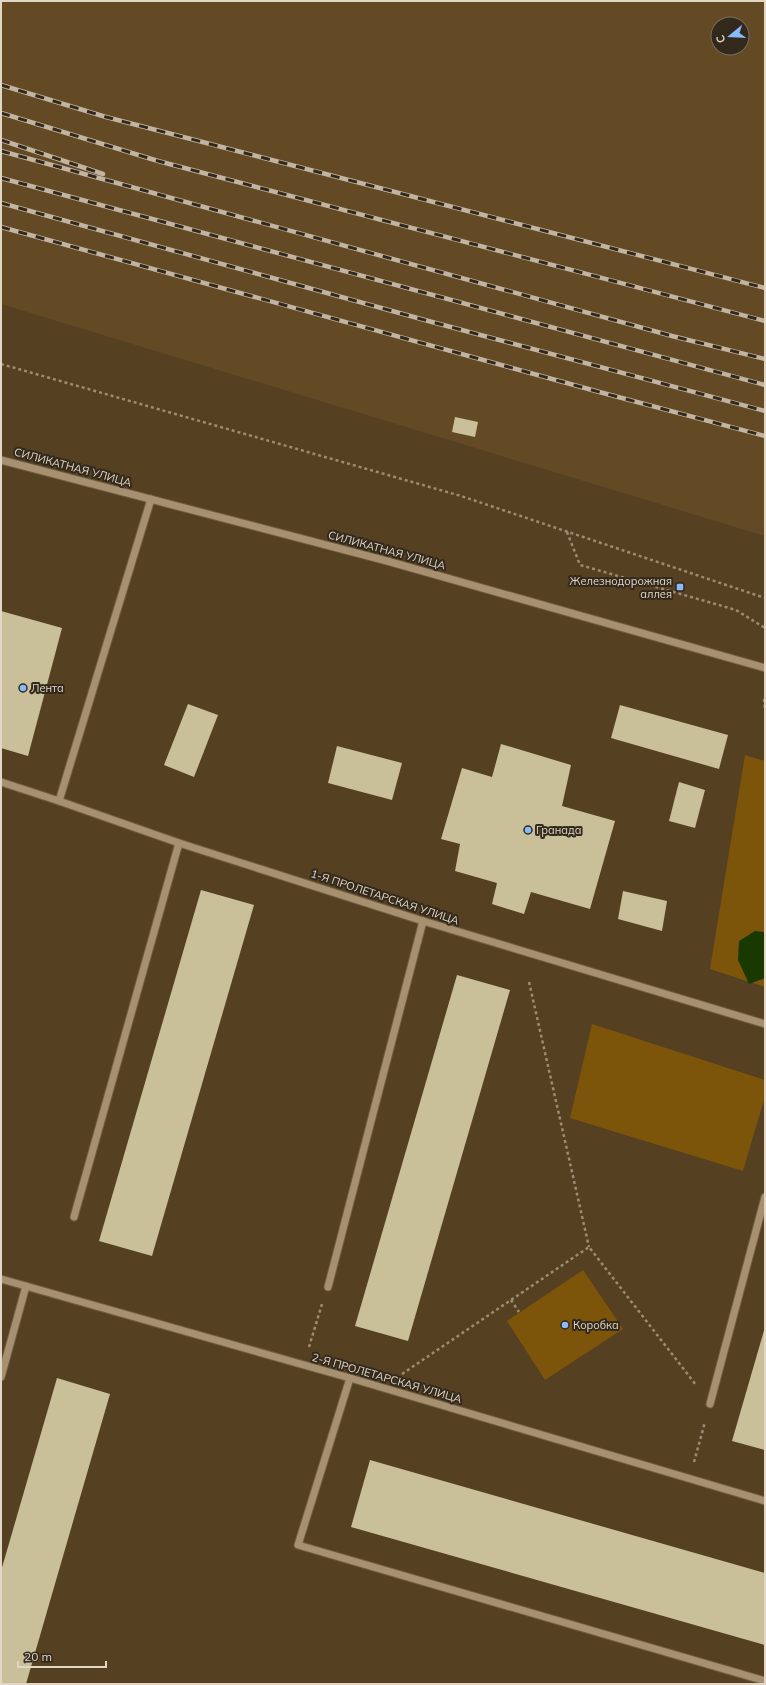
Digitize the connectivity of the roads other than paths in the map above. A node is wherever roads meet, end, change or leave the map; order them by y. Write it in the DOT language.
graph roads {
  1 [pos="1,460"];
  2 [pos="150,499"];
  3 [pos="765,668"];
  4 [pos="1,782"];
  5 [pos="59,800"];
  6 [pos="179,843"];
  7 [pos="423,921"];
  8 [pos="765,1024"];
  9 [pos="765,1197"];
  10 [pos="74,1217"];
  11 [pos="1,1279"];
  12 [pos="26,1286"];
  13 [pos="328,1286"];
  14 [pos="1,1376"];
  15 [pos="350,1378"];
  16 [pos="710,1404"];
  17 [pos="765,1501"];
  18 [pos="765,1681"];
  1 -- 2 [label="street, СИЛИКАТНАЯ УЛИЦА"];
  2 -- 3 [label="street, СИЛИКАТНАЯ УЛИЦА"];
  2 -- 5 [label="street"];
  4 -- 5 [label="street, 1-Я ПРОЛЕТАРСКАЯ УЛИЦА"];
  5 -- 6 [label="street, 1-Я ПРОЛЕТАРСКАЯ УЛИЦА"];
  6 -- 7 [label="street, 1-Я ПРОЛЕТАРСКАЯ УЛИЦА"];
  6 -- 10 [label="street"];
  7 -- 8 [label="street, 1-Я ПРОЛЕТАРСКАЯ УЛИЦА"];
  7 -- 13 [label="street"];
  9 -- 16 [label="street"];
  11 -- 12 [label="street, 2-Я ПРОЛЕТАРСКАЯ УЛИЦА"];
  12 -- 14 [label="street"];
  12 -- 15 [label="street, 2-Я ПРОЛЕТАРСКАЯ УЛИЦА"];
  15 -- 17 [label="street, 2-Я ПРОЛЕТАРСКАЯ УЛИЦА"];
  15 -- 18 [label="street"];
}
